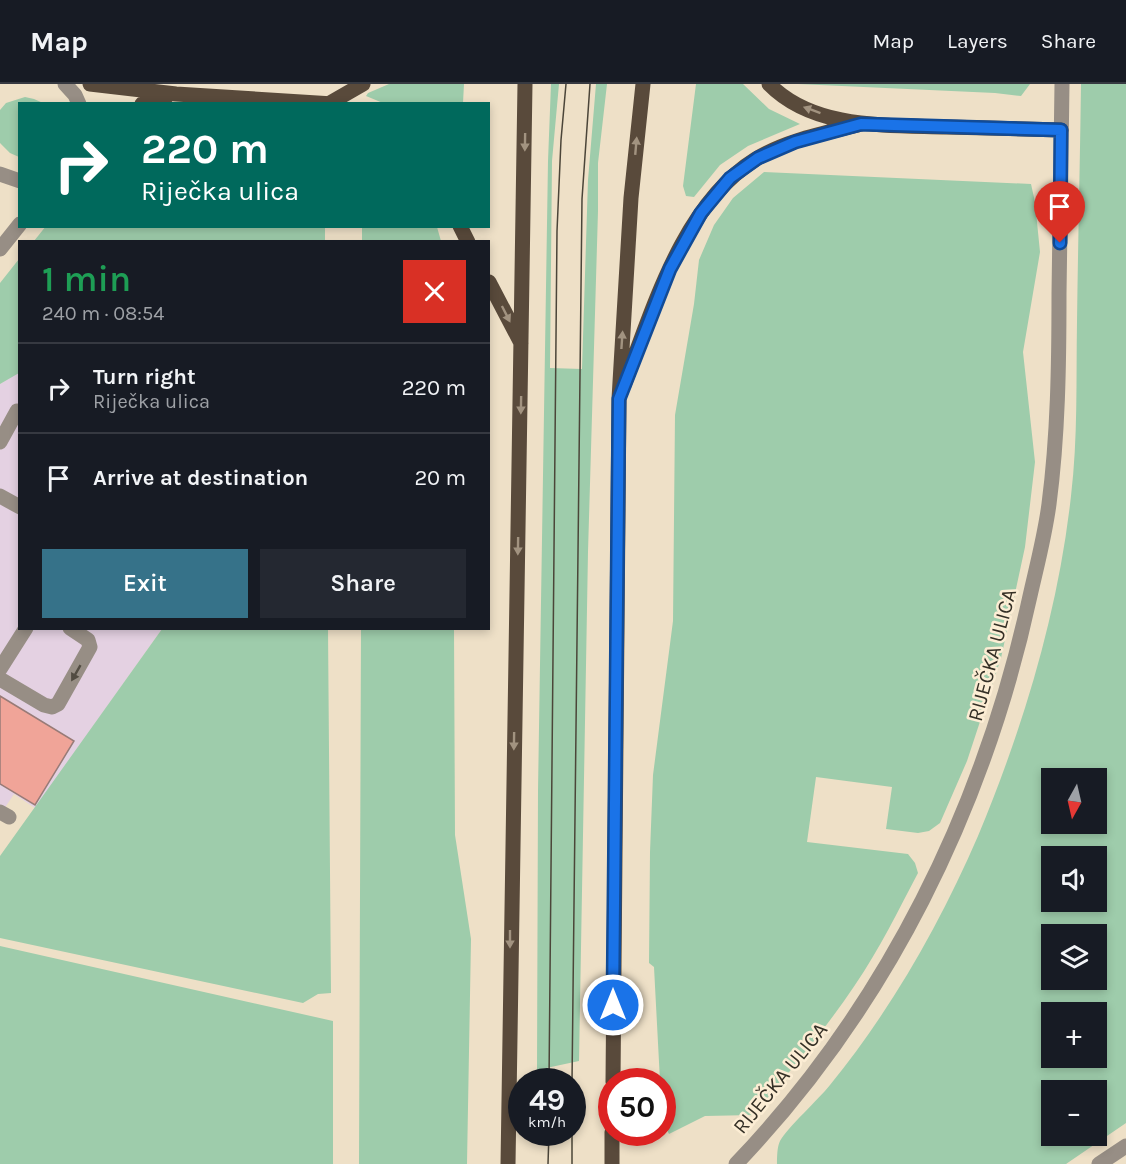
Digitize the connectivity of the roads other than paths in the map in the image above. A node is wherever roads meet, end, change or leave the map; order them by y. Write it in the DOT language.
graph roads {
  1 [pos="65,84"];
  2 [pos="90,84"];
  3 [pos="363,84"];
  4 [pos="525,84"];
  5 [pos="644,84"];
  6 [pos="769,84"];
  7 [pos="1062,84"];
  8 [pos="176,94"];
  9 [pos="78,102"];
  10 [pos="149,102"];
  11 [pos="315,102"];
  12 [pos="334,102"];
  13 [pos="861,124"];
  14 [pos="1061,130"];
  15 [pos="0,174"];
  16 [pos="18,180"];
  17 [pos="18,226"];
  18 [pos="0,249"];
  19 [pos="490,284"];
  20 [pos="522,346"];
  21 [pos="619,399"];
  22 [pos="18,412"];
  23 [pos="0,415"];
  24 [pos="0,442"];
  25 [pos="0,496"];
  26 [pos="18,506"];
  27 [pos="25,630"];
  28 [pos="73,630"];
  29 [pos="0,669"];
  30 [pos="0,679"];
  31 [pos="613,1068"];
  32 [pos="612,1146"];
  33 [pos="1126,1146"];
  34 [pos="508,1164"];
  35 [pos="612,1164"];
  36 [pos="736,1164"];
  37 [pos="1099,1164"];
  1 -- 9 [label="street"];
  2 -- 8 [label="main road"];
  3 -- 12 [label="main road"];
  4 -- 20 [label="main road, one-way"];
  21 -- 5 [label="main road, one-way"];
  13 -- 6 [label="main road, one-way"];
  7 -- 14 [label="street, RIJEČKA ULICA"];
  8 -- 10 [label="main road"];
  8 -- 11 [label="main road"];
  13 -- 14 [label="main road"];
  13 -- 21 [label="main road"];
  14 -- 36 [label="street, RIJEČKA ULICA"];
  15 -- 16 [label="street"];
  17 -- 18 [label="street"];
  19 -- 20 [label="main road, one-way"];
  20 -- 34 [label="main road, one-way"];
  21 -- 31 [label="main road"];
  22 -- 23 [label="street"];
  22 -- 24 [label="street"];
  25 -- 26 [label="street"];
  27 -- 29 [label="street"];
  28 -- 30 [label="street, one-way"];
  32 -- 35 [label="main road"];
  33 -- 37 [label="street"];
}
